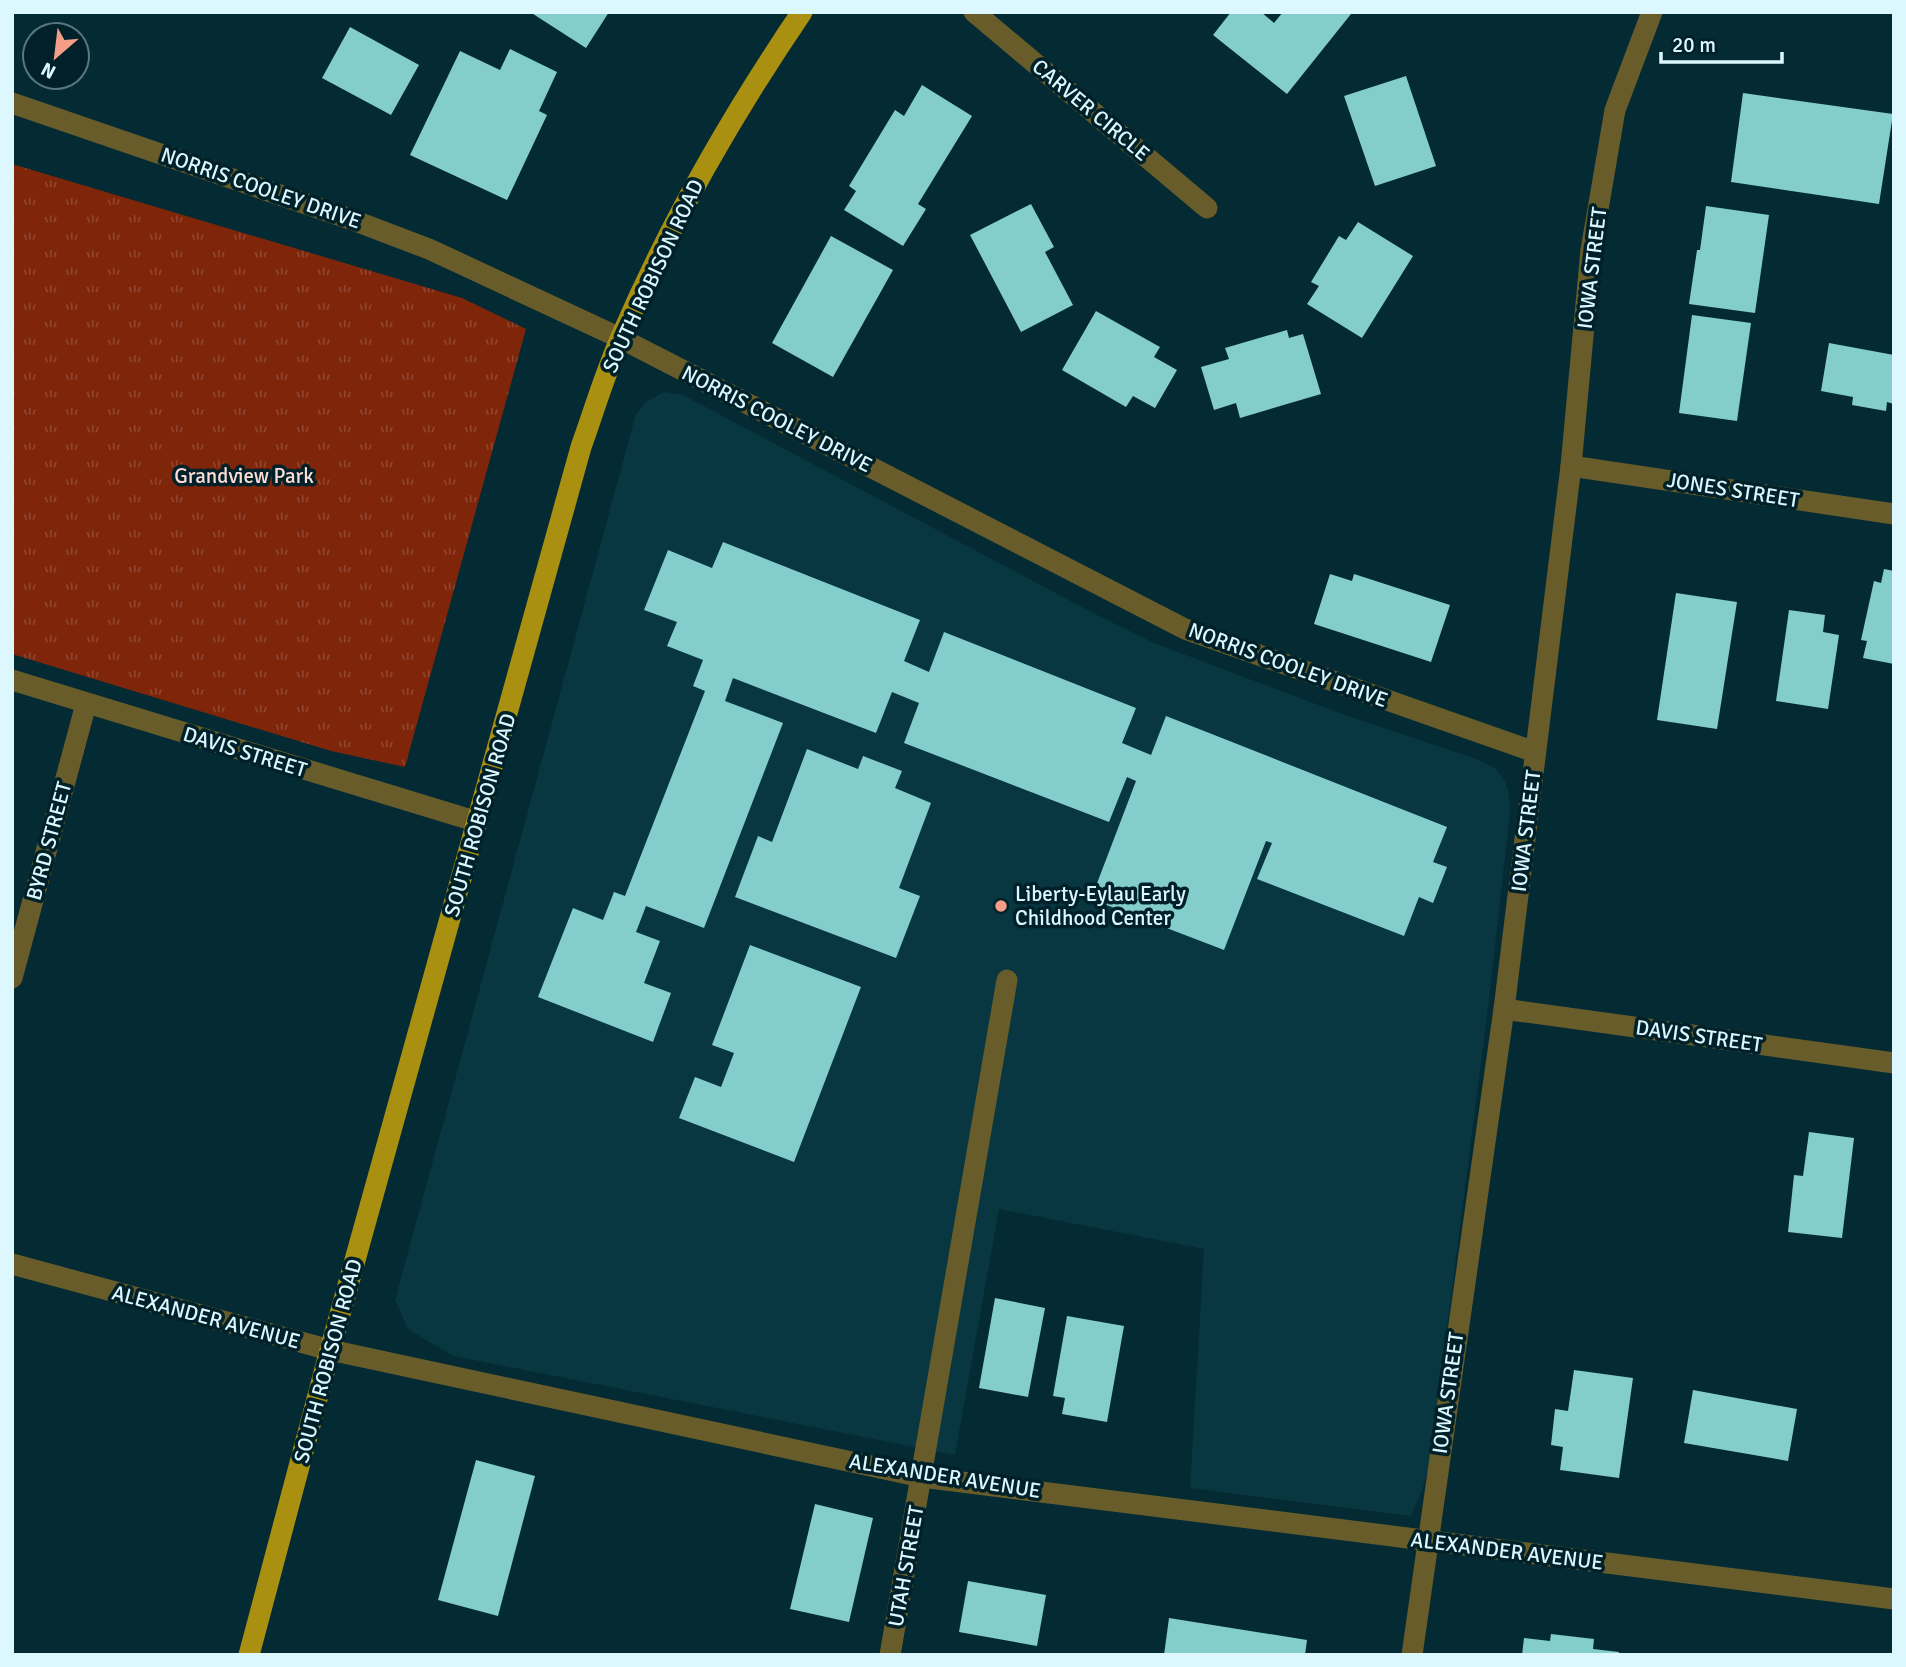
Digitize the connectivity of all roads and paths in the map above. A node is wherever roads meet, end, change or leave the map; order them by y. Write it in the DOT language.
graph roads {
  1 [pos="802,12"];
  2 [pos="974,12"];
  3 [pos="1652,12"];
  4 [pos="12,103"];
  5 [pos="1207,208"];
  6 [pos="620,338"];
  7 [pos="1572,466"];
  8 [pos="1894,514"];
  9 [pos="12,680"];
  10 [pos="86,704"];
  11 [pos="1535,752"];
  12 [pos="478,822"];
  13 [pos="12,978"];
  14 [pos="1007,980"];
  15 [pos="1504,1009"];
  16 [pos="1894,1063"];
  17 [pos="12,1264"];
  18 [pos="330,1350"];
  19 [pos="922,1477"];
  20 [pos="1426,1542"];
  21 [pos="1894,1599"];
  22 [pos="249,1655"];
  23 [pos="891,1655"];
  24 [pos="1412,1655"];
  1 -- 6 [label="main road, SOUTH ROBISON ROAD"];
  2 -- 5 [label="street, CARVER CIRCLE"];
  3 -- 7 [label="street, IOWA STREET"];
  4 -- 6 [label="street, NORRIS COOLEY DRIVE"];
  6 -- 11 [label="street, NORRIS COOLEY DRIVE"];
  6 -- 12 [label="main road, SOUTH ROBISON ROAD"];
  7 -- 8 [label="street, JONES STREET"];
  7 -- 11 [label="street, IOWA STREET"];
  9 -- 10 [label="street, DAVIS STREET"];
  10 -- 12 [label="street, DAVIS STREET"];
  10 -- 13 [label="street, BYRD STREET"];
  11 -- 15 [label="street, IOWA STREET"];
  12 -- 18 [label="main road, SOUTH ROBISON ROAD"];
  14 -- 19 [label="street, UTAH STREET"];
  15 -- 16 [label="street, DAVIS STREET"];
  15 -- 20 [label="street, IOWA STREET"];
  17 -- 18 [label="street, ALEXANDER AVENUE"];
  18 -- 19 [label="street, ALEXANDER AVENUE"];
  18 -- 22 [label="main road, SOUTH ROBISON ROAD"];
  19 -- 20 [label="street, ALEXANDER AVENUE"];
  19 -- 23 [label="street, UTAH STREET"];
  20 -- 21 [label="street, ALEXANDER AVENUE"];
  20 -- 24 [label="street, IOWA STREET"];
}
